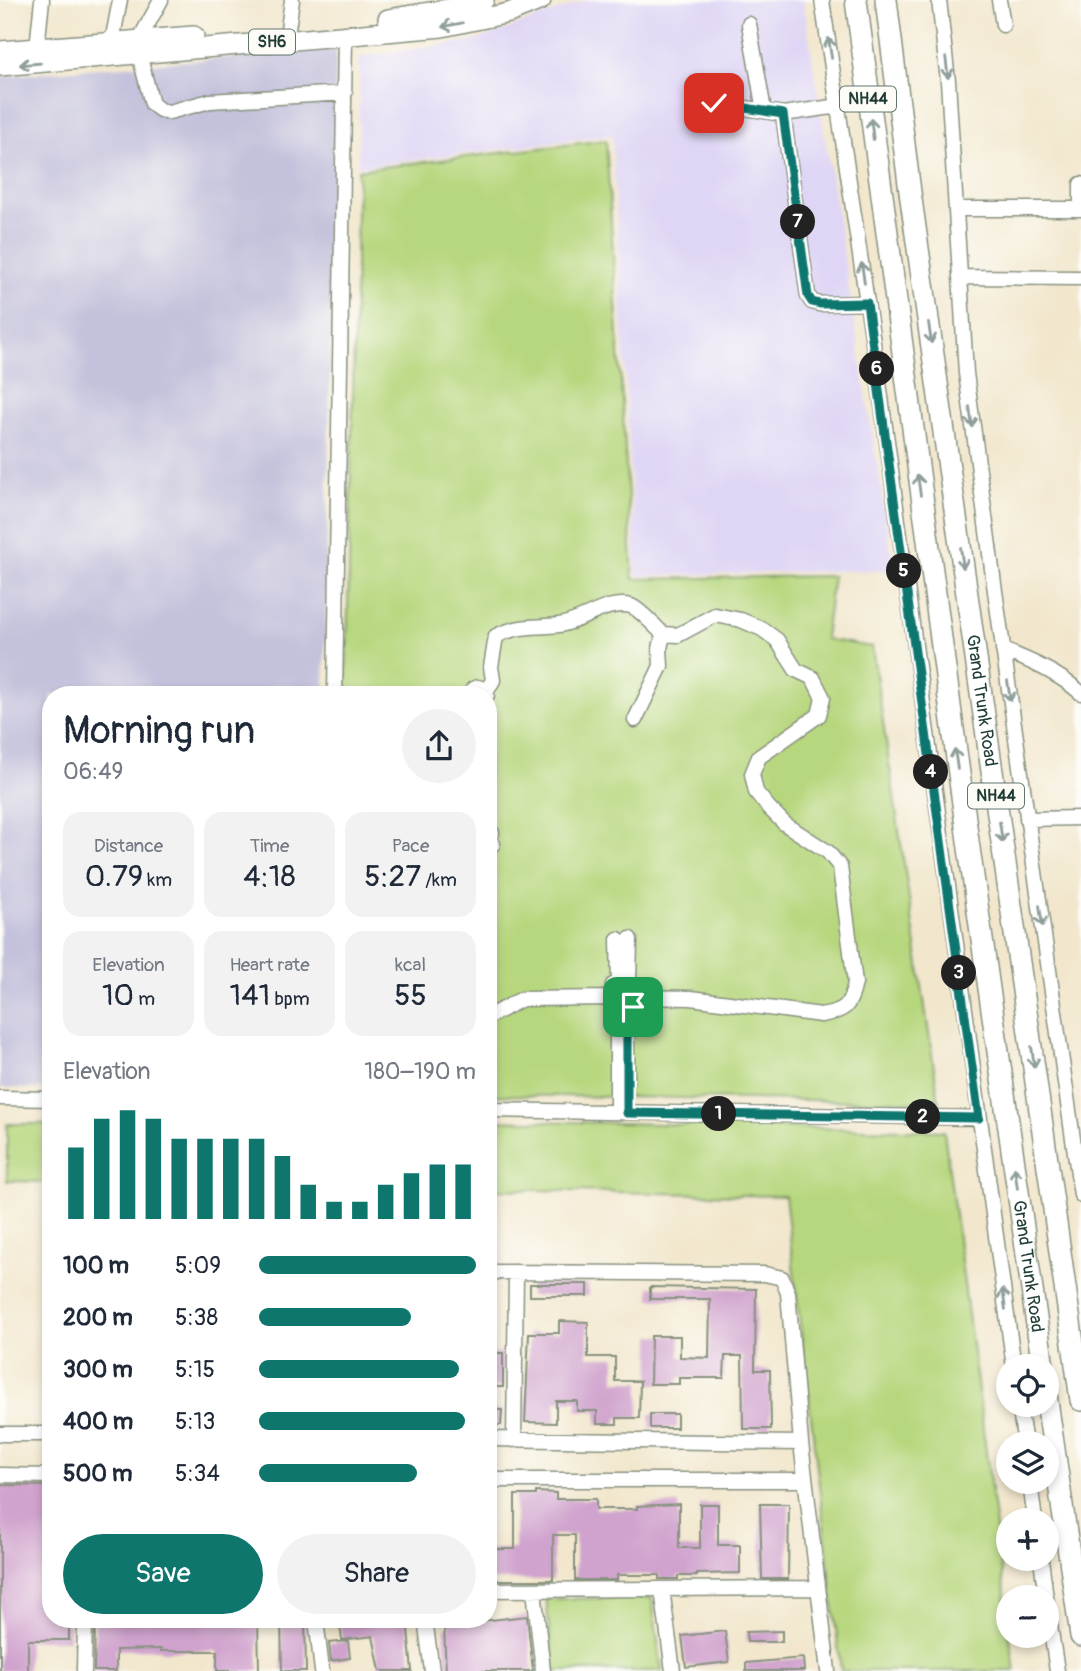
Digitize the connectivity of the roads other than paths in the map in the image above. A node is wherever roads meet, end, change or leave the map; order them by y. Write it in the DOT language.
graph roads {
  1 [pos="42,0"];
  2 [pos="120,0"];
  3 [pos="161,0"];
  4 [pos="292,0"];
  5 [pos="484,0"];
  6 [pos="541,0"];
  7 [pos="822,0"];
  8 [pos="856,0"];
  9 [pos="886,0"];
  10 [pos="939,0"];
  11 [pos="999,0"];
  12 [pos="748,24"];
  13 [pos="1003,25"];
  14 [pos="288,29"];
  15 [pos="345,36"];
  16 [pos="139,47"];
  17 [pos="37,48"];
  18 [pos="114,50"];
  19 [pos="0,51"];
  20 [pos="0,66"];
  21 [pos="345,93"];
  22 [pos="714,103"];
  23 [pos="839,106"];
  24 [pos="764,111"];
  25 [pos="783,114"];
  26 [pos="1081,184"];
  27 [pos="956,209"];
  28 [pos="1081,209"];
  29 [pos="960,277"];
  30 [pos="1081,278"];
  31 [pos="867,303"];
  32 [pos="663,634"];
  33 [pos="1003,650"];
  34 [pos="335,686"];
  35 [pos="490,686"];
  36 [pos="1081,693"];
  37 [pos="635,720"];
  38 [pos="1081,818"];
  39 [pos="1027,819"];
  40 [pos="634,997"];
  41 [pos="613,998"];
  42 [pos="497,1012"];
  43 [pos="0,1098"];
  44 [pos="42,1099"];
  45 [pos="1075,1109"];
  46 [pos="497,1110"];
  47 [pos="622,1113"];
  48 [pos="979,1118"];
  49 [pos="1081,1195"];
  50 [pos="497,1272"];
  51 [pos="516,1272"];
  52 [pos="1012,1354"];
  53 [pos="1041,1354"];
  54 [pos="1081,1400"];
  55 [pos="1049,1417"];
  56 [pos="0,1434"];
  57 [pos="42,1434"];
  58 [pos="497,1440"];
  59 [pos="514,1440"];
  60 [pos="801,1443"];
  61 [pos="0,1475"];
  62 [pos="42,1476"];
  63 [pos="497,1480"];
  64 [pos="805,1480"];
  65 [pos="818,1588"];
  66 [pos="662,1589"];
  67 [pos="497,1590"];
  68 [pos="534,1590"];
  69 [pos="85,1628"];
  70 [pos="317,1628"];
  71 [pos="426,1628"];
  72 [pos="1081,1636"];
  73 [pos="1054,1648"];
  74 [pos="85,1671"];
  75 [pos="322,1671"];
  76 [pos="432,1671"];
  77 [pos="542,1671"];
  78 [pos="673,1671"];
  79 [pos="828,1671"];
  80 [pos="1057,1671"];
  1 -- 17 [label="street"];
  2 -- 18 [label="street"];
  3 -- 16 [label="street"];
  4 -- 14 [label="street"];
  5 -- 14 [label="main road, SH6"];
  6 -- 15 [label="main road, SH6, one-way"];
  23 -- 7 [label="street, one-way"];
  53 -- 8 [label="highway, Grand Trunk Road / NH44, one-way"];
  9 -- 54 [label="highway, Grand Trunk Road / NH44, one-way"];
  10 -- 27 [label="street, one-way"];
  11 -- 13 [label="street"];
  12 -- 24 [label="street"];
  14 -- 16 [label="main road, SH6"];
  15 -- 16 [label="main road, SH6"];
  15 -- 21 [label="street"];
  16 -- 18 [label="main road, SH6"];
  16 -- 21 [label="street"];
  17 -- 18 [label="main road, SH6"];
  17 -- 19 [label="main road, SH6"];
  18 -- 20 [label="main road, SH6, one-way"];
  21 -- 34 [label="street"];
  22 -- 24 [label="street"];
  23 -- 25 [label="street"];
  31 -- 23 [label="street, one-way"];
  24 -- 25 [label="street"];
  25 -- 31 [label="street"];
  26 -- 28 [label="street"];
  27 -- 28 [label="street"];
  27 -- 29 [label="street"];
  29 -- 30 [label="street"];
  29 -- 33 [label="street, one-way"];
  31 -- 48 [label="street"];
  32 -- 35 [label="street"];
  32 -- 37 [label="street"];
  32 -- 40 [label="street"];
  33 -- 36 [label="street"];
  33 -- 39 [label="street, one-way"];
  38 -- 39 [label="street"];
  39 -- 45 [label="street, one-way"];
  40 -- 41 [label="street"];
  40 -- 47 [label="street"];
  41 -- 42 [label="street"];
  41 -- 47 [label="street"];
  43 -- 44 [label="street"];
  45 -- 49 [label="street"];
  46 -- 47 [label="street"];
  47 -- 48 [label="street"];
  52 -- 48 [label="street, one-way"];
  50 -- 51 [label="street"];
  51 -- 59 [label="street"];
  51 -- 60 [label="street"];
  55 -- 72 [label="highway"];
  56 -- 57 [label="street"];
  58 -- 59 [label="street"];
  59 -- 60 [label="street"];
  60 -- 64 [label="street"];
  61 -- 62 [label="street"];
  63 -- 64 [label="street"];
  64 -- 65 [label="street"];
  65 -- 66 [label="street"];
  65 -- 79 [label="street"];
  66 -- 68 [label="street"];
  66 -- 78 [label="street"];
  67 -- 68 [label="street"];
  68 -- 77 [label="street"];
  69 -- 74 [label="street"];
  70 -- 75 [label="street"];
  71 -- 76 [label="street"];
  73 -- 80 [label="street"];
}
